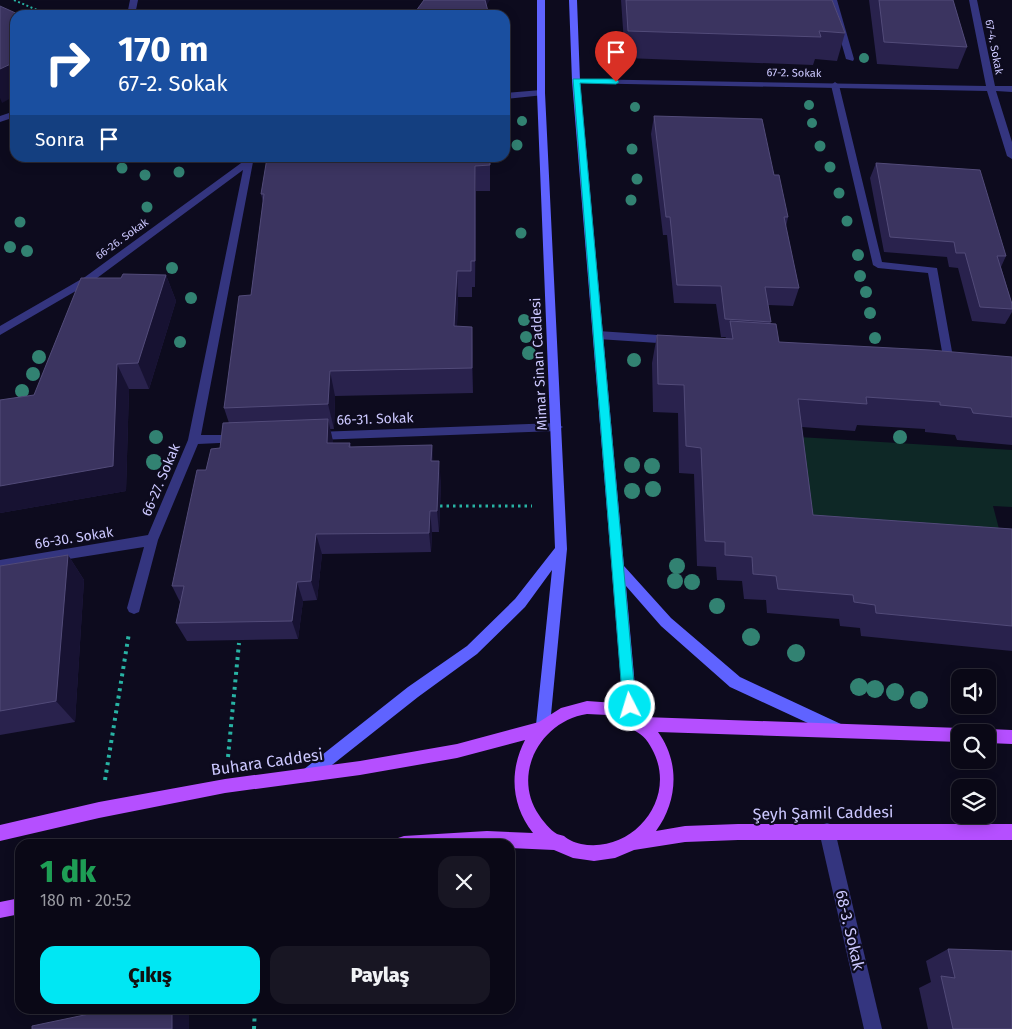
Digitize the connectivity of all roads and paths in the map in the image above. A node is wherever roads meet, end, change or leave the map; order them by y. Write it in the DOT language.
graph roads {
  1 [pos="14,0"];
  2 [pos="541,0"];
  3 [pos="573,0"];
  4 [pos="833,0"];
  5 [pos="973,0"];
  6 [pos="37,10"];
  7 [pos="850,59"];
  8 [pos="576,81"];
  9 [pos="835,85"];
  10 [pos="991,89"];
  11 [pos="1012,89"];
  12 [pos="542,93"];
  13 [pos="510,96"];
  14 [pos="1012,156"];
  15 [pos="247,162"];
  16 [pos="250,162"];
  17 [pos="0,331"];
  18 [pos="598,335"];
  19 [pos="686,340"];
  20 [pos="948,357"];
  21 [pos="557,428"];
  22 [pos="302,436"];
  23 [pos="253,438"];
  24 [pos="194,440"];
  25 [pos="440,506"];
  26 [pos="525,506"];
  27 [pos="152,540"];
  28 [pos="561,549"];
  29 [pos="0,565"];
  30 [pos="618,568"];
  31 [pos="134,608"];
  32 [pos="239,643"];
  33 [pos="232,722"];
  34 [pos="634,722"];
  35 [pos="541,727"];
  36 [pos="840,731"];
  37 [pos="951,735"];
  38 [pos="996,736"];
  39 [pos="1012,737"];
  40 [pos="308,775"];
  41 [pos="99,810"];
  42 [pos="827,831"];
  43 [pos="0,832"];
  44 [pos="1012,832"];
  45 [pos="515,840"];
  46 [pos="560,842"];
  47 [pos="636,843"];
  48 [pos="15,907"];
  49 [pos="0,910"];
  50 [pos="255,1014"];
  51 [pos="254,1029"];
  52 [pos="873,1029"];
  1 -- 6 [label="path"];
  2 -- 12 [label="street, Mimar Sinan Caddesi"];
  3 -- 8 [label="street"];
  4 -- 7 [label="street"];
  5 -- 10 [label="street, 67-4. Sokak"];
  8 -- 9 [label="street, 67-2. Sokak"];
  8 -- 18 [label="street"];
  9 -- 10 [label="street, 67-2. Sokak"];
  9 -- 20 [label="street"];
  10 -- 11 [label="street, 67-2. Sokak"];
  10 -- 14 [label="street, 67-4. Sokak"];
  12 -- 13 [label="street"];
  12 -- 21 [label="street, Mimar Sinan Caddesi"];
  15 -- 17 [label="street, 66-26. Sokak"];
  16 -- 24 [label="street, 66-27. Sokak"];
  18 -- 19 [label="street"];
  18 -- 30 [label="street"];
  21 -- 22 [label="street, 66-31. Sokak"];
  21 -- 28 [label="street, Mimar Sinan Caddesi"];
  23 -- 24 [label="street"];
  24 -- 27 [label="street, 66-27. Sokak"];
  25 -- 26 [label="path"];
  27 -- 29 [label="street, 66-30. Sokak"];
  27 -- 31 [label="street, 66-27. Sokak"];
  28 -- 35 [label="street, Mimar Sinan Caddesi"];
  28 -- 40 [label="street"];
  30 -- 34 [label="street"];
  30 -- 36 [label="street"];
  31 -- 41 [label="path"];
  32 -- 33 [label="path"];
  34 -- 35 [label="main road"];
  34 -- 36 [label="main road"];
  34 -- 47 [label="main road"];
  35 -- 40 [label="main road, Buhara Caddesi"];
  35 -- 46 [label="main road"];
  36 -- 37 [label="main road"];
  38 -- 39 [label="main road"];
  40 -- 41 [label="main road, Buhara Caddesi"];
  41 -- 43 [label="main road, Buhara Caddesi"];
  42 -- 44 [label="main road, Şeyh Şamil Caddesi"];
  42 -- 47 [label="main road, Şeyh Şamil Caddesi"];
  42 -- 52 [label="street, 68-3. Sokak"];
  45 -- 46 [label="main road"];
  46 -- 47 [label="main road"];
  48 -- 49 [label="main road"];
  50 -- 51 [label="path"];
}
